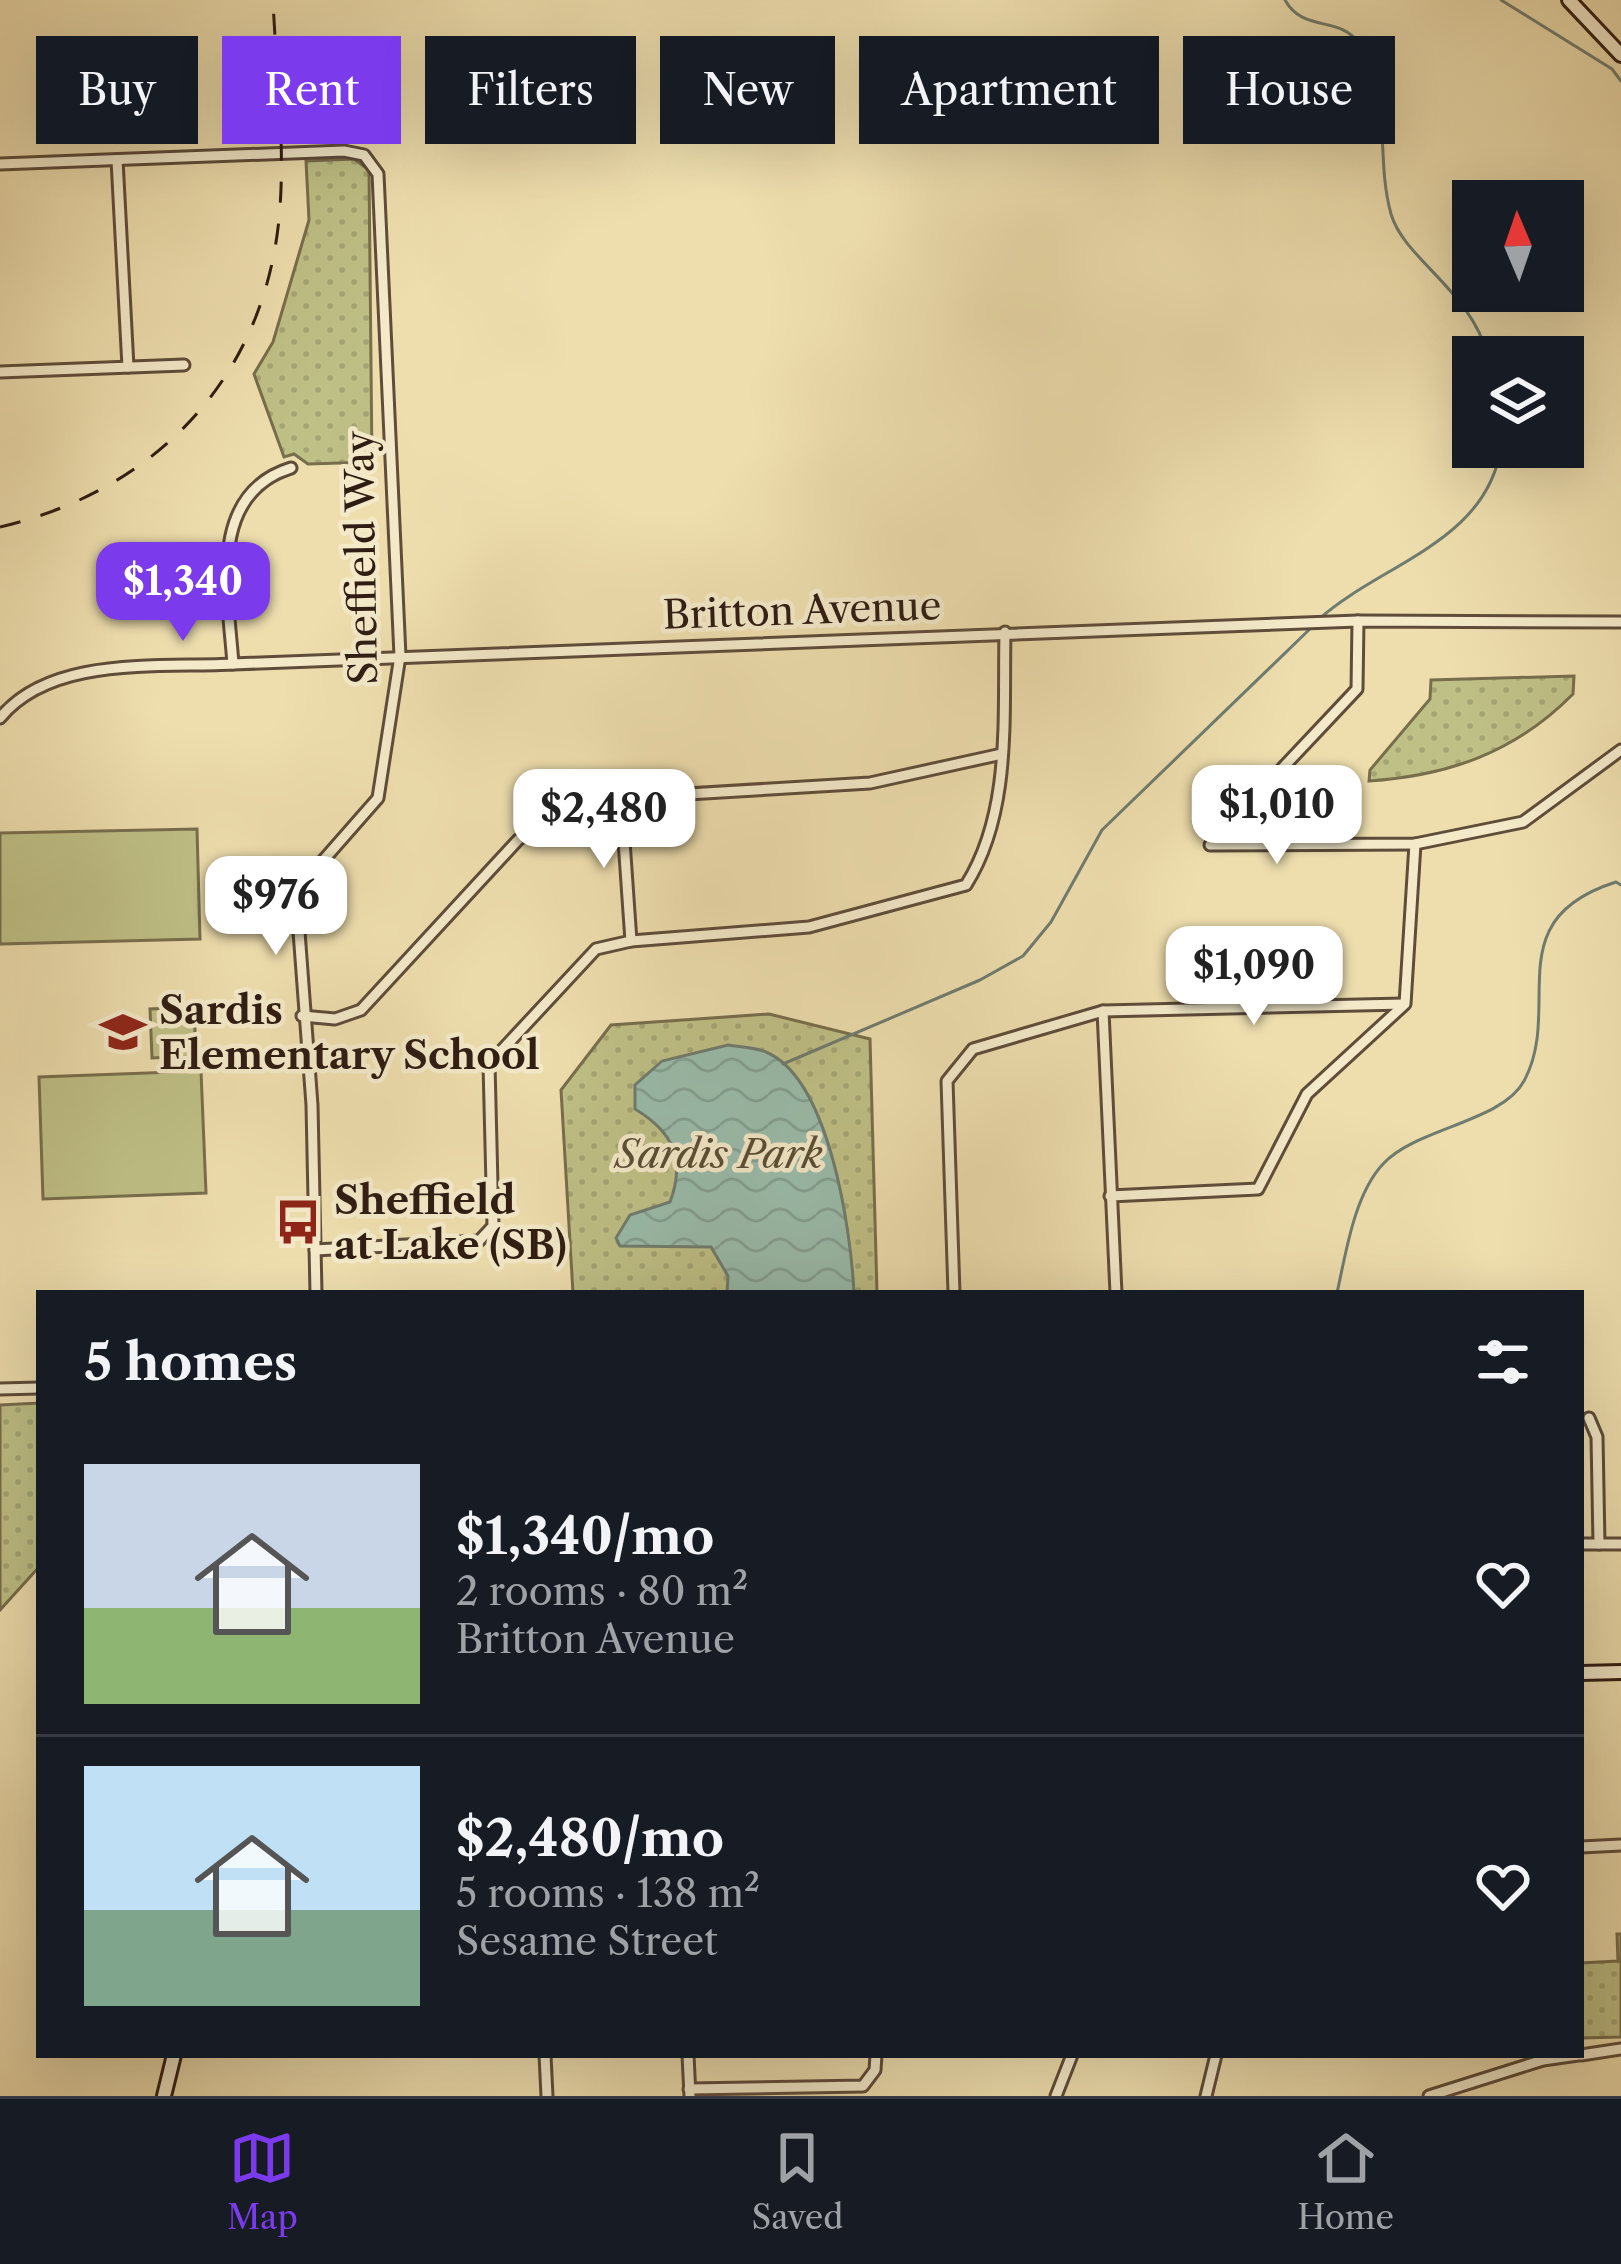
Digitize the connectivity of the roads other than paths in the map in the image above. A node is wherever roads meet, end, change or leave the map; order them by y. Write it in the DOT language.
graph roads {
  1 [pos="1568,0"];
  2 [pos="1621,55"];
  3 [pos="117,160"];
  4 [pos="0,164"];
  5 [pos="184,365"];
  6 [pos="128,367"];
  7 [pos="0,372"];
  8 [pos="291,468"];
  9 [pos="1358,621"];
  10 [pos="1621,622"];
  11 [pos="1005,632"];
  12 [pos="400,656"];
  13 [pos="233,664"];
  14 [pos="0,718"];
  15 [pos="1621,750"];
  16 [pos="1002,754"];
  17 [pos="621,798"];
  18 [pos="1415,844"];
  19 [pos="631,941"];
  20 [pos="1405,1004"];
  21 [pos="1103,1011"];
  22 [pos="302,1016"];
  23 [pos="1110,1196"];
  24 [pos="315,1250"];
  25 [pos="316,1290"];
  26 [pos="954,1290"];
  27 [pos="1116,1290"];
  28 [pos="36,1388"];
  29 [pos="0,1389"];
  30 [pos="1589,1418"];
  31 [pos="1584,1544"];
  32 [pos="1599,1544"];
  33 [pos="1621,1544"];
  34 [pos="1621,1672"];
  35 [pos="1584,1673"];
  36 [pos="1621,1845"];
  37 [pos="1584,1846"];
  38 [pos="1621,2049"];
  39 [pos="1584,2054"];
  40 [pos="173,2058"];
  41 [pos="545,2058"];
  42 [pos="688,2058"];
  43 [pos="876,2058"];
  44 [pos="1071,2058"];
  45 [pos="1215,2058"];
  46 [pos="1557,2058"];
  47 [pos="690,2093"];
  48 [pos="164,2096"];
  49 [pos="547,2096"];
  50 [pos="1056,2096"];
  51 [pos="1205,2096"];
  52 [pos="1429,2096"];
  1 -- 2 [label="street"];
  3 -- 4 [label="street"];
  3 -- 6 [label="street"];
  3 -- 12 [label="street, Sheffield Way"];
  5 -- 6 [label="street"];
  6 -- 7 [label="street"];
  8 -- 13 [label="street"];
  9 -- 10 [label="street, Britton Avenue"];
  9 -- 11 [label="street, Britton Avenue"];
  9 -- 18 [label="street"];
  11 -- 12 [label="street, Britton Avenue"];
  11 -- 16 [label="street"];
  12 -- 13 [label="street, Britton Avenue"];
  12 -- 22 [label="street, Sheffield Way"];
  13 -- 14 [label="street, Britton Avenue"];
  15 -- 18 [label="street"];
  16 -- 17 [label="street"];
  16 -- 19 [label="street"];
  17 -- 19 [label="street"];
  17 -- 22 [label="street"];
  18 -- 20 [label="street"];
  19 -- 24 [label="street"];
  20 -- 21 [label="street"];
  20 -- 23 [label="street"];
  21 -- 23 [label="street"];
  21 -- 26 [label="street"];
  22 -- 24 [label="street, Sheffield Way"];
  23 -- 27 [label="street"];
  24 -- 25 [label="street, Sheffield Way"];
  28 -- 29 [label="street"];
  30 -- 32 [label="street"];
  31 -- 32 [label="street"];
  32 -- 33 [label="street"];
  34 -- 35 [label="street"];
  36 -- 37 [label="street"];
  38 -- 39 [label="street"];
  40 -- 48 [label="street"];
  41 -- 49 [label="street"];
  42 -- 47 [label="street"];
  43 -- 47 [label="street"];
  44 -- 50 [label="street"];
  45 -- 51 [label="street"];
  46 -- 52 [label="street"];
}
